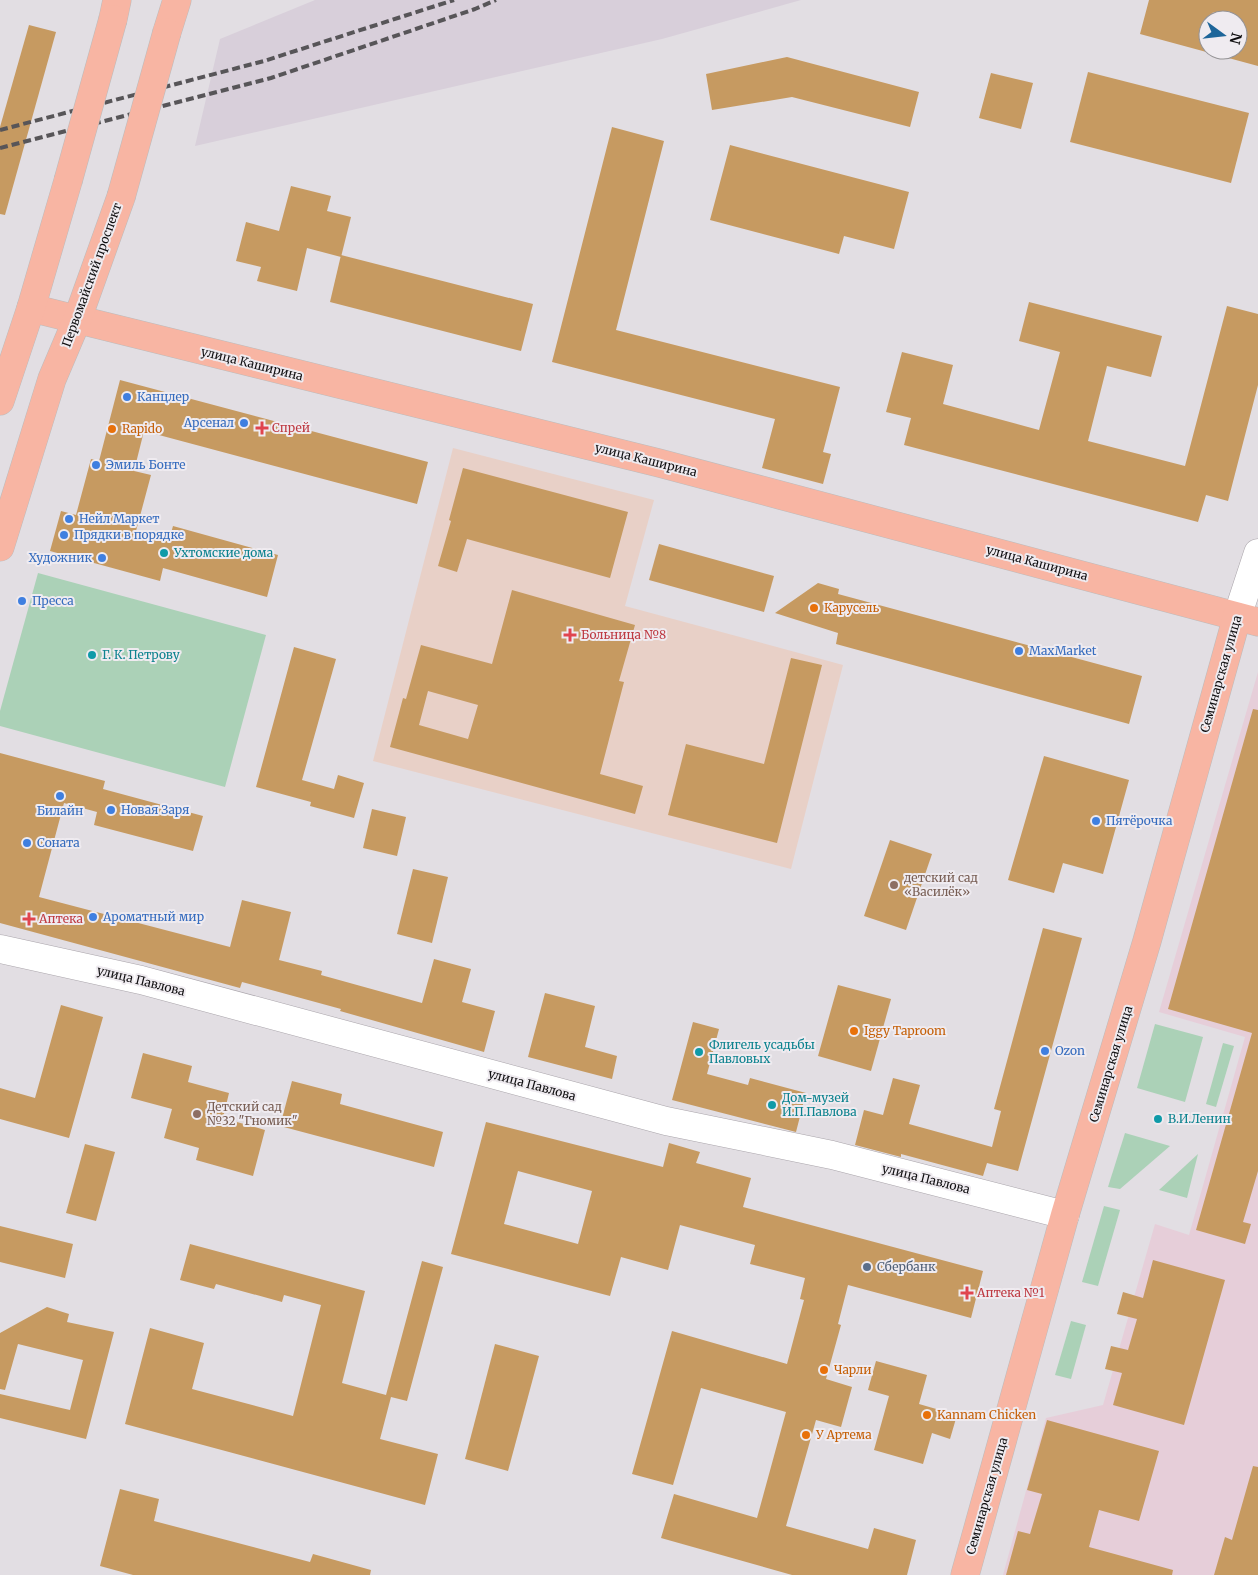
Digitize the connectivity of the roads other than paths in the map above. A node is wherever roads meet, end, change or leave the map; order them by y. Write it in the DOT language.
graph roads {
  1 [pos="177,0"];
  2 [pos="115,9"];
  3 [pos="31,308"];
  4 [pos="77,320"];
  5 [pos="0,401"];
  6 [pos="0,547"];
  7 [pos="1258,553"];
  8 [pos="1248,620"];
  9 [pos="0,949"];
  10 [pos="1065,1215"];
  11 [pos="965,1575"];
  1 -- 4 [label="main road, Первомайский проспект, bridge"];
  2 -- 3 [label="main road, bridge"];
  3 -- 4 [label="main road, улица Каширина"];
  3 -- 5 [label="main road"];
  4 -- 6 [label="main road, Первомайский проспект"];
  4 -- 8 [label="main road, улица Каширина"];
  7 -- 8 [label="street, Семинарская улица"];
  8 -- 10 [label="main road, Семинарская улица"];
  9 -- 10 [label="street, улица Павлова"];
  10 -- 11 [label="main road, Семинарская улица"];
}
